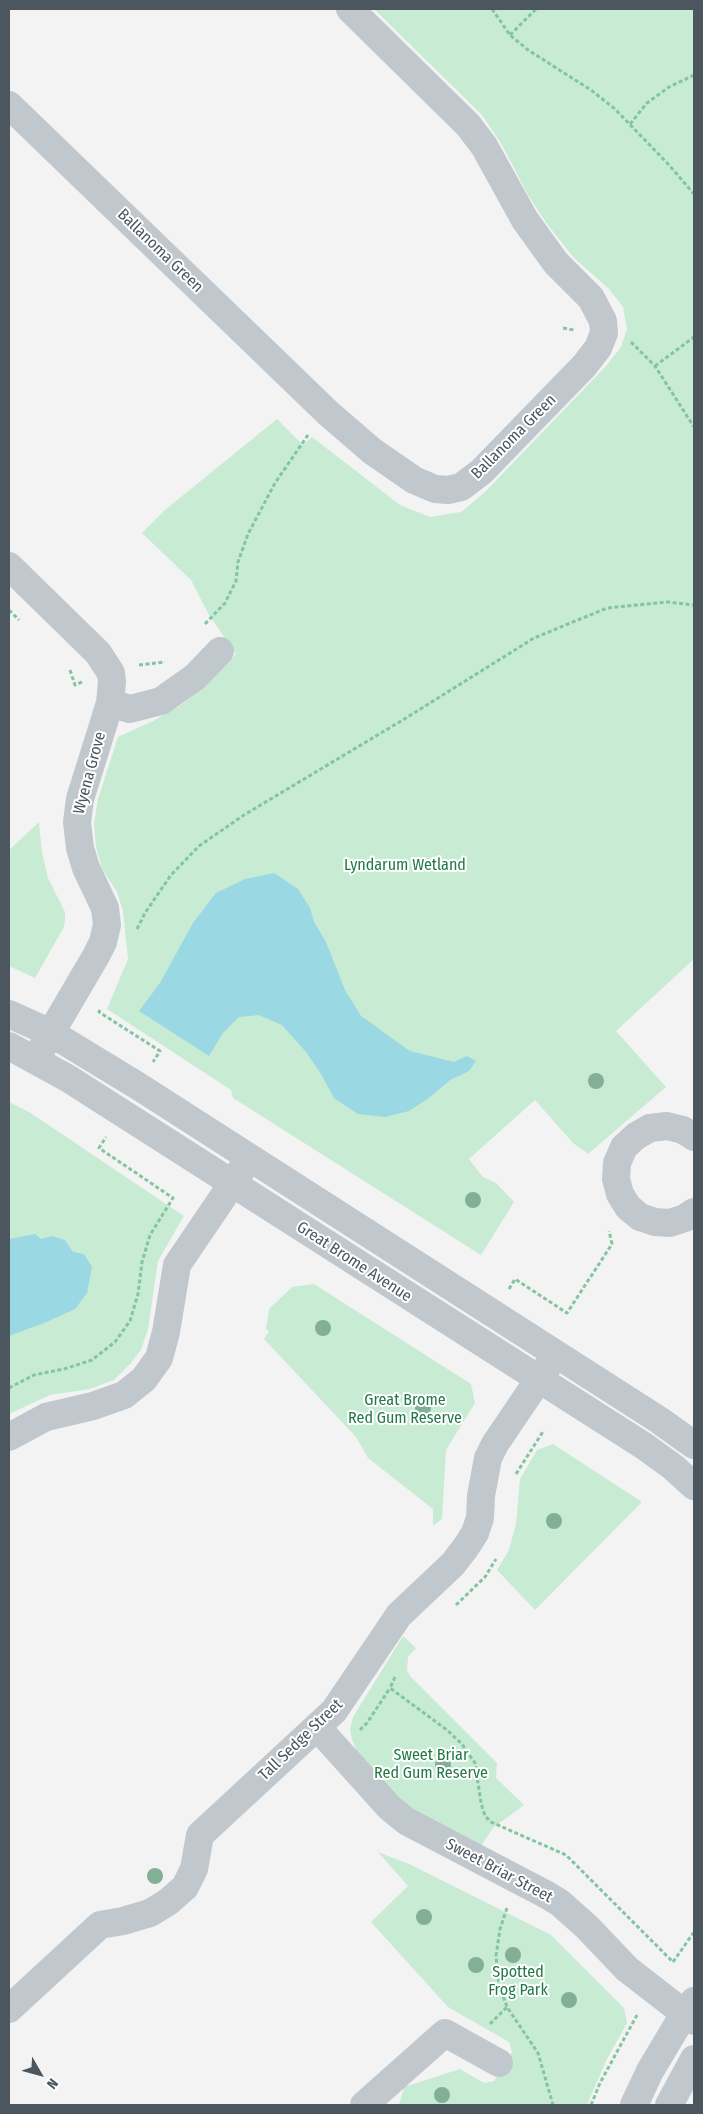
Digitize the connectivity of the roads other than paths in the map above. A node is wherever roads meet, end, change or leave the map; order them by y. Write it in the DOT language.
graph roads {
  1 [pos="350,9"];
  2 [pos="9,104"];
  3 [pos="9,566"];
  4 [pos="220,651"];
  5 [pos="110,703"];
  6 [pos="9,1014"];
  7 [pos="51,1033"];
  8 [pos="9,1046"];
  9 [pos="36,1060"];
  10 [pos="694,1138"];
  11 [pos="249,1159"];
  12 [pos="232,1184"];
  13 [pos="694,1212"];
  14 [pos="556,1354"];
  15 [pos="538,1379"];
  16 [pos="9,1438"];
  17 [pos="694,1446"];
  18 [pos="694,1486"];
  19 [pos="317,1727"];
  20 [pos="9,2009"];
  21 [pos="691,2012"];
  22 [pos="694,2059"];
  23 [pos="499,2063"];
  24 [pos="378,2096"];
  25 [pos="364,2105"];
  26 [pos="634,2105"];
  27 [pos="669,2105"];
  1 -- 2 [label="street, Ballanoma Green"];
  3 -- 5 [label="street, Wyena Grove"];
  4 -- 5 [label="street"];
  5 -- 7 [label="street, Wyena Grove"];
  6 -- 7 [label="street, Great Brome Avenue"];
  7 -- 9 [label="street, Wyena Grove"];
  7 -- 11 [label="street, Great Brome Avenue"];
  8 -- 9 [label="street, Great Brome Avenue"];
  9 -- 12 [label="street, Great Brome Avenue"];
  10 -- 13 [label="street"];
  11 -- 12 [label="street"];
  11 -- 14 [label="street, Great Brome Avenue"];
  12 -- 15 [label="street, Great Brome Avenue"];
  12 -- 16 [label="street"];
  14 -- 15 [label="street, Tall Sedge Street"];
  14 -- 17 [label="street, Great Brome Avenue"];
  15 -- 18 [label="street, Great Brome Avenue"];
  15 -- 19 [label="street, Tall Sedge Street"];
  19 -- 20 [label="street, Tall Sedge Street"];
  19 -- 21 [label="street, Sweet Briar Street"];
  21 -- 26 [label="street"];
  22 -- 27 [label="street"];
  23 -- 24 [label="street"];
  24 -- 25 [label="street"];
}
